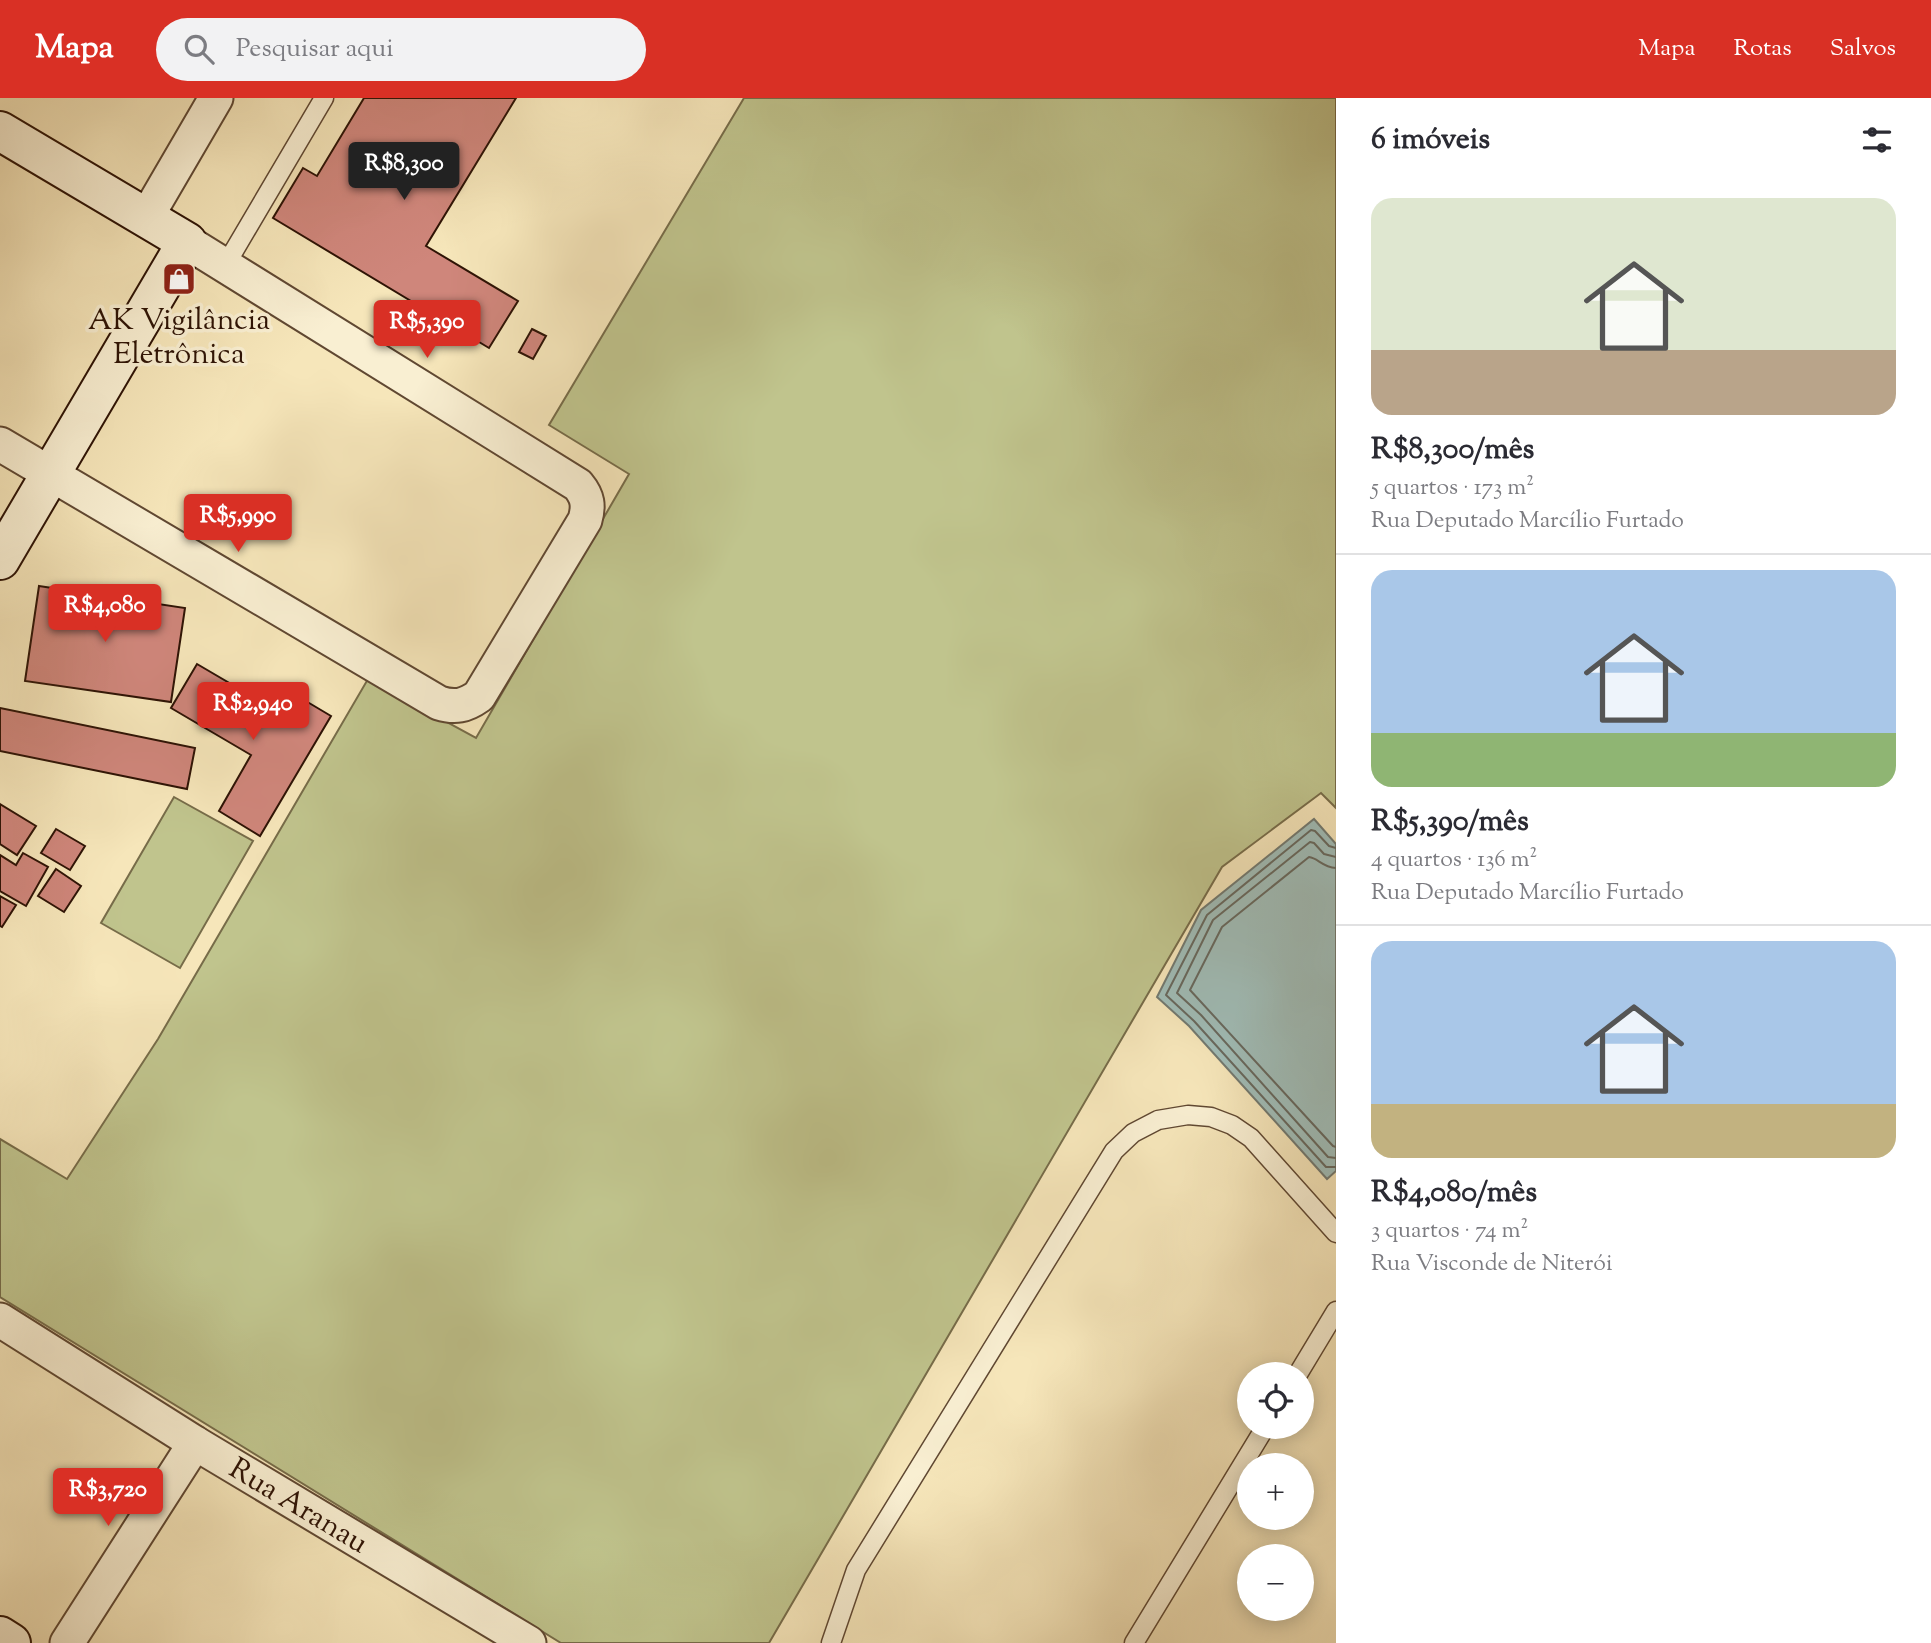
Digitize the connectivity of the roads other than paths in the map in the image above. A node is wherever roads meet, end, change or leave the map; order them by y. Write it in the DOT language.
graph roads {
  1 [pos="216,98"];
  2 [pos="324,98"];
  3 [pos="0,131"];
  4 [pos="146,218"];
  5 [pos="187,242"];
  6 [pos="225,266"];
  7 [pos="0,444"];
  8 [pos="50,475"];
  9 [pos="0,560"];
  10 [pos="1336,1233"];
  11 [pos="1336,1311"];
  12 [pos="0,1320"];
  13 [pos="1305,1362"];
  14 [pos="1258,1439"];
  15 [pos="195,1443"];
  16 [pos="0,1636"];
  17 [pos="11,1643"];
  18 [pos="67,1643"];
  19 [pos="529,1643"];
  20 [pos="831,1643"];
  21 [pos="1134,1643"];
  1 -- 4 [label="street"];
  2 -- 6 [label="lane"];
  3 -- 4 [label="street"];
  4 -- 5 [label="street"];
  5 -- 6 [label="street"];
  5 -- 8 [label="street"];
  6 -- 8 [label="street"];
  7 -- 8 [label="street"];
  8 -- 9 [label="street"];
  10 -- 20 [label="lane"];
  11 -- 13 [label="lane"];
  12 -- 15 [label="street, Rua Aranau"];
  14 -- 21 [label="lane"];
  15 -- 18 [label="street"];
  15 -- 19 [label="street, Rua Aranau"];
  16 -- 17 [label="street"];
}
